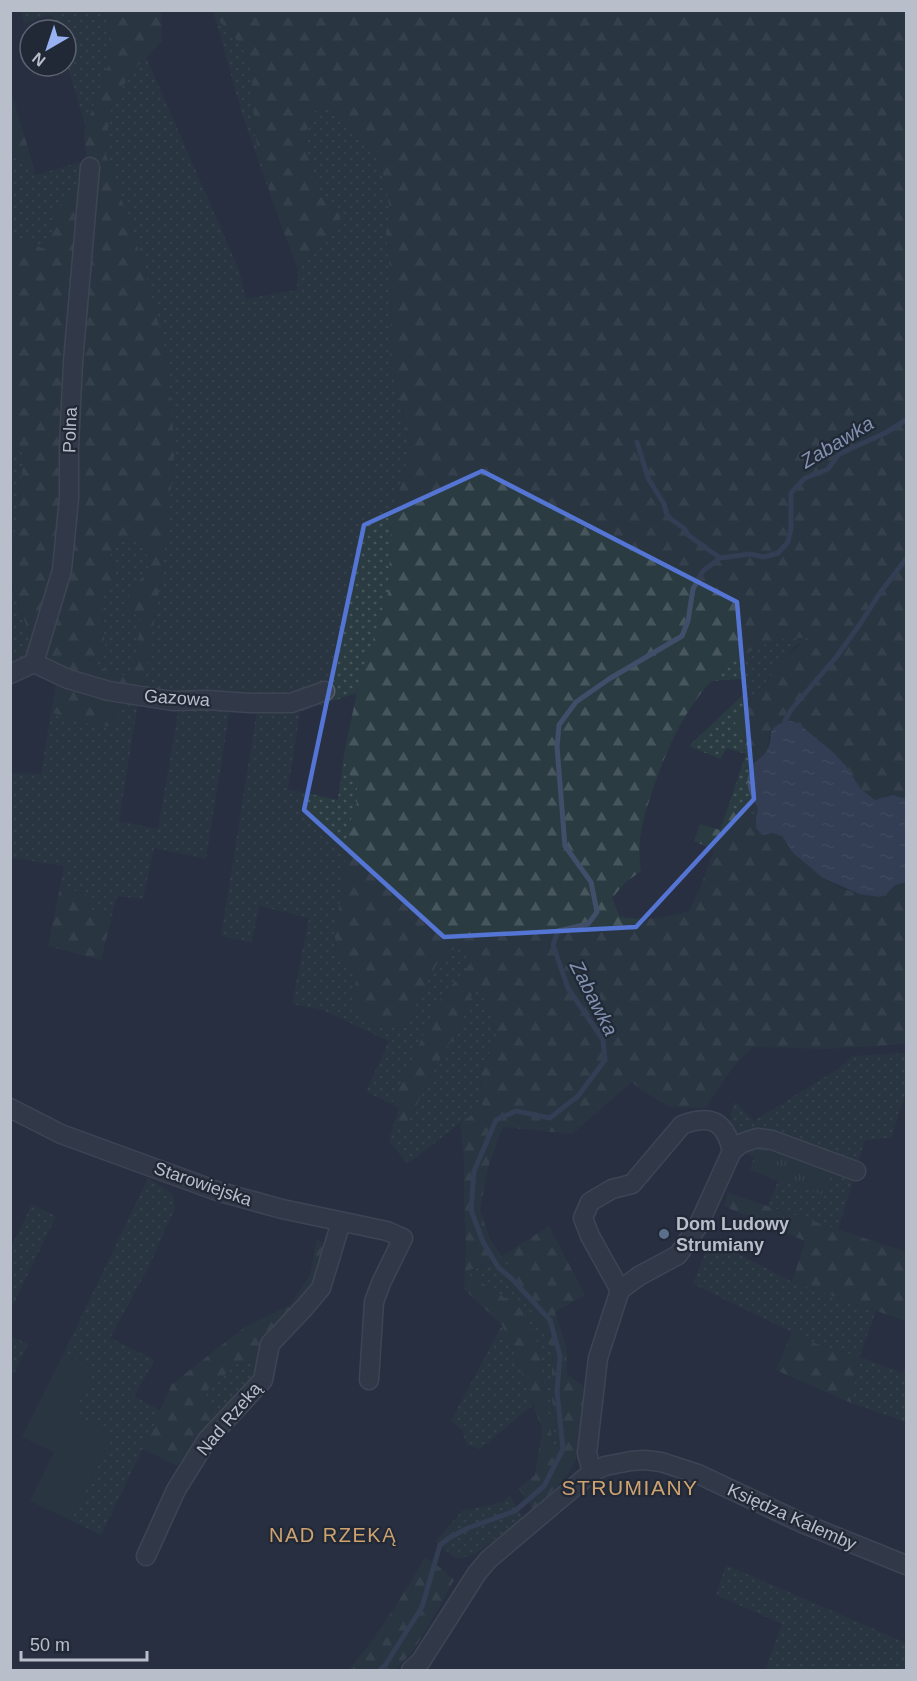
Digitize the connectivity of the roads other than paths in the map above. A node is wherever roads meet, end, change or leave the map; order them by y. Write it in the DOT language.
graph roads {
  1 [pos="90,167"];
  2 [pos="34,663"];
  3 [pos="10,674"];
  4 [pos="325,691"];
  5 [pos="10,1108"];
  6 [pos="732,1151"];
  7 [pos="856,1171"];
  8 [pos="341,1222"];
  9 [pos="620,1290"];
  10 [pos="369,1380"];
  11 [pos="592,1472"];
  12 [pos="146,1556"];
  13 [pos="906,1565"];
  14 [pos="411,1671"];
  1 -- 2 [label="street, Polna"];
  2 -- 3 [label="street"];
  2 -- 4 [label="street, Gazowa"];
  5 -- 8 [label="street, Starowiejska"];
  6 -- 7 [label="street"];
  6 -- 9 [label="street"];
  6 -- 9 [label="street"];
  8 -- 10 [label="street, Starowiejska"];
  8 -- 12 [label="street, Nad Rzeką"];
  9 -- 11 [label="street"];
  11 -- 13 [label="street, Księdza Kalemby"];
  11 -- 14 [label="street, Księdza Kalemby"];
}
